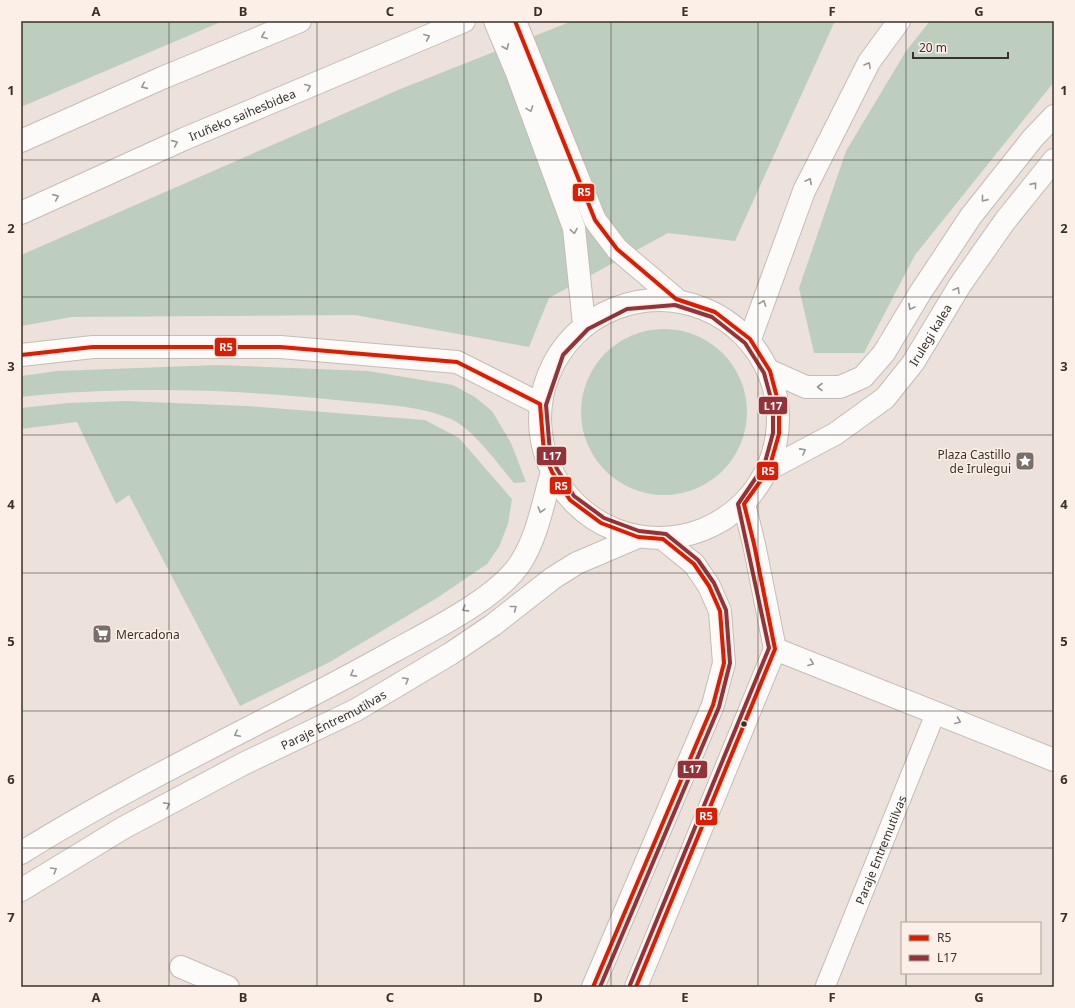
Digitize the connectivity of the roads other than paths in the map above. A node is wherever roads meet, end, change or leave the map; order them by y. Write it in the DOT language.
graph roads {
  1 [pos="300,21"];
  2 [pos="464,21"];
  3 [pos="495,21"];
  4 [pos="515,21"];
  5 [pos="899,21"];
  6 [pos="524,69"];
  7 [pos="1054,116"];
  8 [pos="21,141"];
  9 [pos="1054,160"];
  10 [pos="21,213"];
  11 [pos="676,299"];
  12 [pos="584,324"];
  13 [pos="750,339"];
  14 [pos="21,354"];
  15 [pos="770,371"];
  16 [pos="540,404"];
  17 [pos="769,469"];
  18 [pos="552,472"];
  19 [pos="744,504"];
  20 [pos="638,537"];
  21 [pos="663,538"];
  22 [pos="775,649"];
  23 [pos="936,712"];
  24 [pos="1054,760"];
  25 [pos="21,853"];
  26 [pos="21,890"];
  27 [pos="181,967"];
  28 [pos="228,987"];
  29 [pos="593,987"];
  30 [pos="636,987"];
  31 [pos="825,987"];
  1 -- 8 [label="main road, one-way"];
  10 -- 2 [label="main road, Iruñeko saihesbidea, one-way"];
  3 -- 6 [label="main road, one-way"];
  4 -- 6 [label="main road"];
  13 -- 5 [label="main road, one-way"];
  6 -- 11 [label="main road"];
  6 -- 12 [label="main road, one-way"];
  7 -- 15 [label="main road, one-way"];
  17 -- 9 [label="main road, Irulegi kalea, one-way"];
  11 -- 12 [label="main road"];
  11 -- 13 [label="main road"];
  12 -- 16 [label="main road"];
  13 -- 15 [label="main road"];
  14 -- 16 [label="main road"];
  15 -- 17 [label="main road"];
  16 -- 18 [label="main road"];
  17 -- 19 [label="main road"];
  18 -- 20 [label="main road"];
  18 -- 25 [label="main road, one-way"];
  19 -- 21 [label="main road"];
  19 -- 22 [label="main road"];
  20 -- 21 [label="main road"];
  26 -- 20 [label="main road, Paraje Entremutilvas, one-way"];
  21 -- 29 [label="main road"];
  22 -- 23 [label="main road, one-way"];
  22 -- 30 [label="main road"];
  23 -- 24 [label="main road, one-way"];
  23 -- 31 [label="street, Paraje Entremutilvas"];
  27 -- 28 [label="main road"];
}
